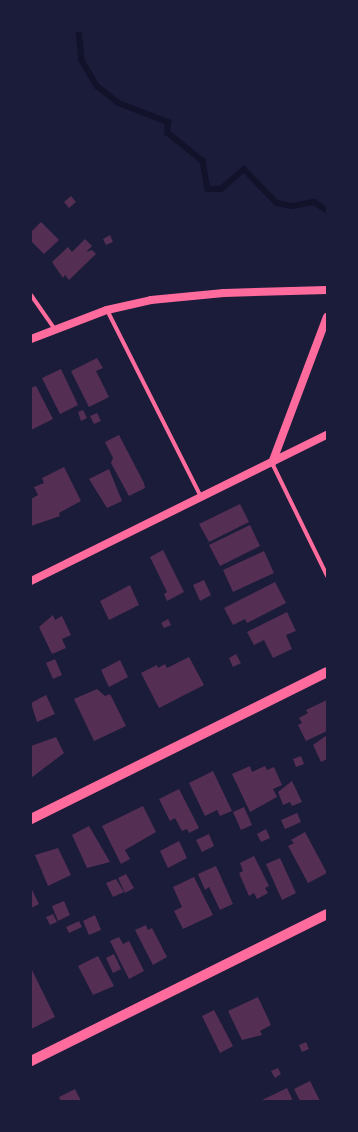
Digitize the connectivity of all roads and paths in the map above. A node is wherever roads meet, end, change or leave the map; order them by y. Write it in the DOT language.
graph roads {
  1 [pos="327,290"];
  2 [pos="31,296"];
  3 [pos="107,310"];
  4 [pos="327,317"];
  5 [pos="54,328"];
  6 [pos="31,340"];
  7 [pos="327,435"];
  8 [pos="272,463"];
  9 [pos="202,497"];
  10 [pos="327,576"];
  11 [pos="31,581"];
  12 [pos="327,672"];
  13 [pos="31,819"];
  14 [pos="327,914"];
  15 [pos="31,1061"];
  1 -- 3 [label="main road"];
  2 -- 5 [label="street"];
  3 -- 5 [label="main road"];
  3 -- 9 [label="street"];
  4 -- 8 [label="main road"];
  5 -- 6 [label="main road"];
  7 -- 8 [label="main road"];
  8 -- 9 [label="main road"];
  8 -- 10 [label="street"];
  9 -- 11 [label="main road"];
  12 -- 13 [label="main road"];
  14 -- 15 [label="main road"];
}
